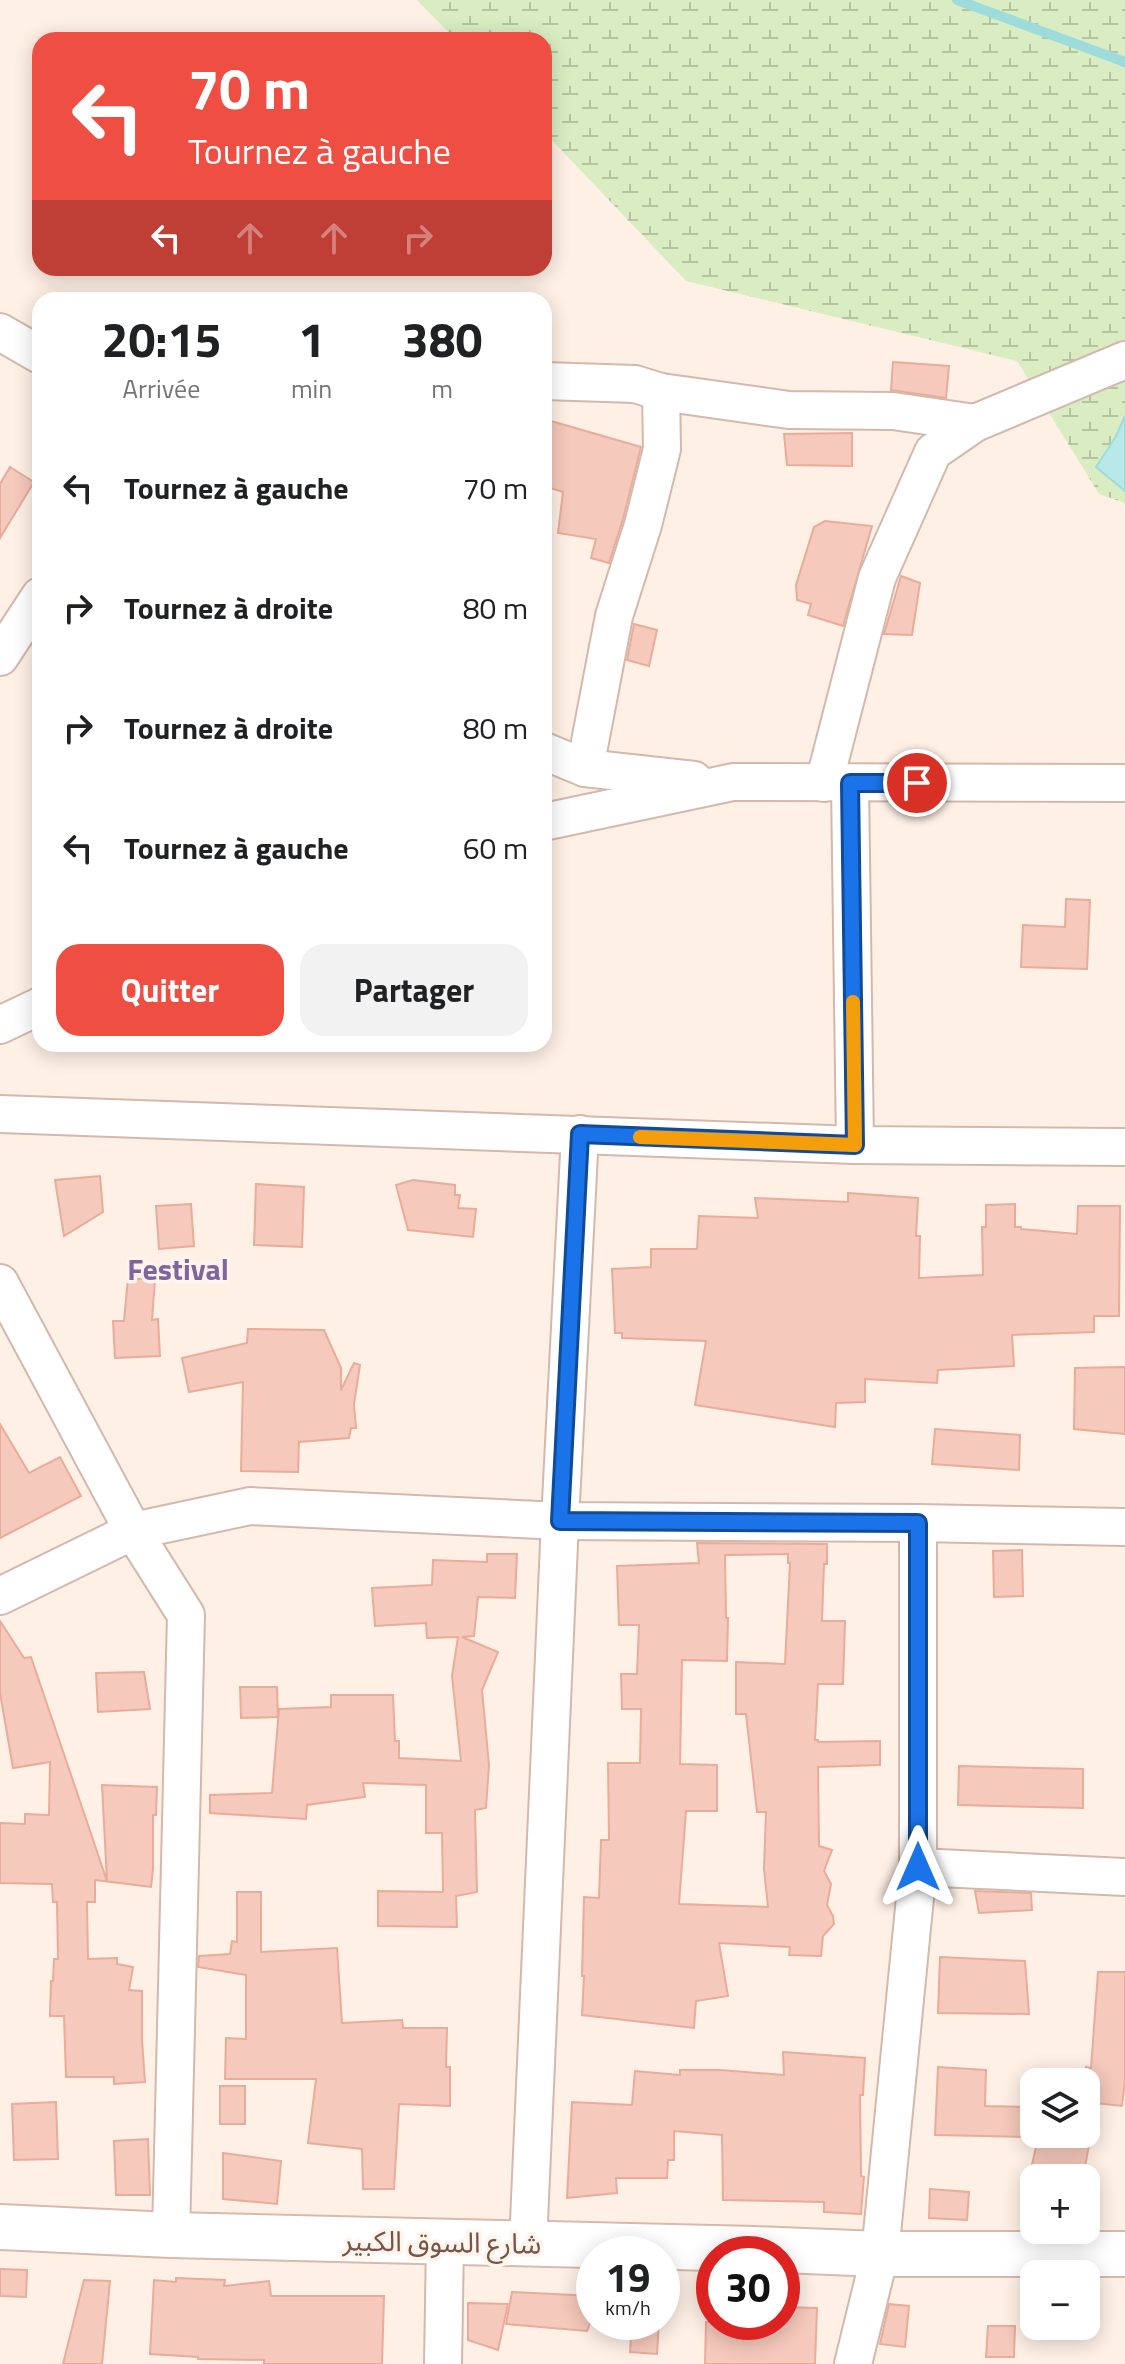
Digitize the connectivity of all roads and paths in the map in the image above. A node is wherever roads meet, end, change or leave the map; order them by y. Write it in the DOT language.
graph roads {
  1 [pos="0,332"];
  2 [pos="32,350"];
  3 [pos="1125,360"];
  4 [pos="552,381"];
  5 [pos="661,392"];
  6 [pos="975,423"];
  7 [pos="32,608"];
  8 [pos="0,657"];
  9 [pos="552,754"];
  10 [pos="585,768"];
  11 [pos="837,783"];
  12 [pos="1125,783"];
  13 [pos="724,784"];
  14 [pos="552,820"];
  15 [pos="32,1010"];
  16 [pos="0,1025"];
  17 [pos="0,1114"];
  18 [pos="580,1134"];
  19 [pos="855,1145"];
  20 [pos="1125,1147"];
  21 [pos="0,1283"];
  22 [pos="560,1521"];
  23 [pos="918,1523"];
  24 [pos="1125,1527"];
  25 [pos="133,1531"];
  26 [pos="0,1596"];
  27 [pos="918,1867"];
  28 [pos="1125,1877"];
  29 [pos="0,2227"];
  30 [pos="171,2235"];
  31 [pos="445,2243"];
  32 [pos="528,2244"];
  33 [pos="880,2254"];
  34 [pos="1125,2254"];
  35 [pos="443,2364"];
  36 [pos="853,2364"];
  1 -- 2 [label="street"];
  3 -- 6 [label="street"];
  4 -- 5 [label="street"];
  5 -- 6 [label="street"];
  5 -- 10 [label="street"];
  6 -- 11 [label="street"];
  7 -- 8 [label="street"];
  9 -- 10 [label="street"];
  10 -- 13 [label="street"];
  11 -- 12 [label="street"];
  11 -- 13 [label="street"];
  11 -- 19 [label="street"];
  13 -- 14 [label="street"];
  15 -- 16 [label="street"];
  17 -- 18 [label="street"];
  18 -- 19 [label="street"];
  18 -- 22 [label="street"];
  19 -- 20 [label="street"];
  21 -- 25 [label="street"];
  22 -- 23 [label="street"];
  22 -- 25 [label="street"];
  22 -- 32 [label="street"];
  23 -- 24 [label="street"];
  23 -- 27 [label="street"];
  25 -- 26 [label="street"];
  25 -- 30 [label="street"];
  27 -- 28 [label="street"];
  27 -- 33 [label="street"];
  29 -- 30 [label="street, شارع السوق الكبير"];
  30 -- 31 [label="street, شارع السوق الكبير"];
  31 -- 32 [label="street, شارع السوق الكبير"];
  31 -- 35 [label="street"];
  32 -- 33 [label="street, شارع السوق الكبير"];
  33 -- 34 [label="street, شارع السوق الكبير"];
  33 -- 36 [label="street"];
}
